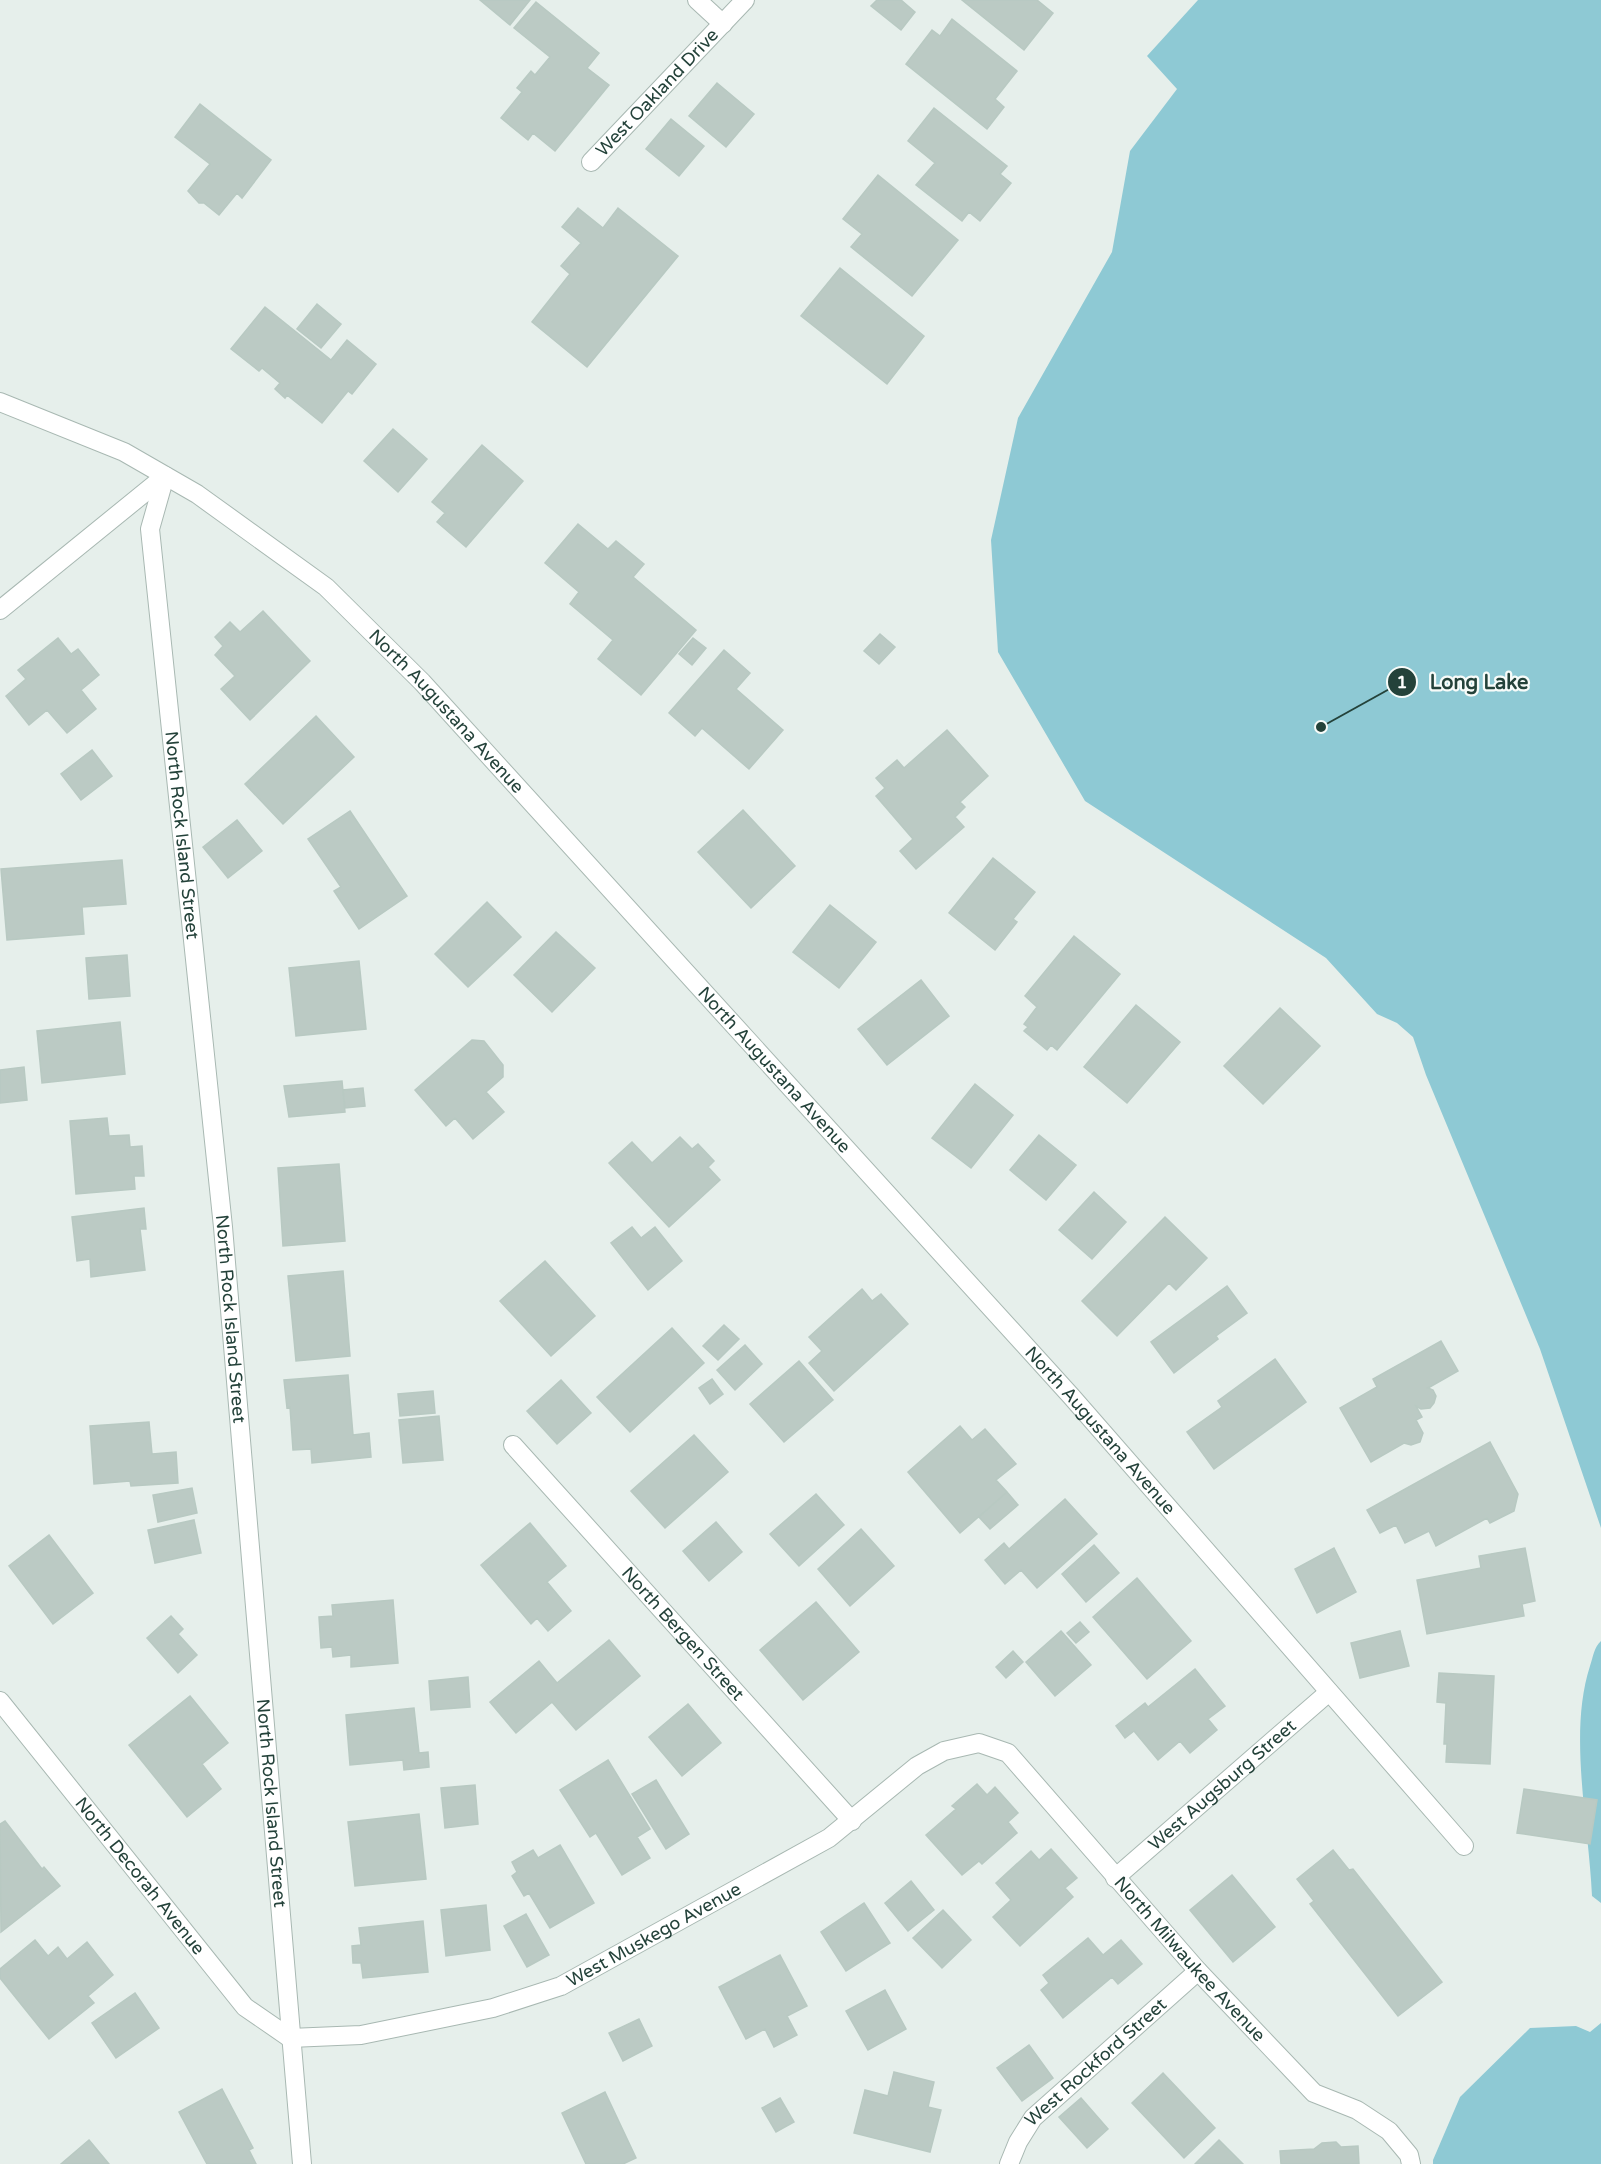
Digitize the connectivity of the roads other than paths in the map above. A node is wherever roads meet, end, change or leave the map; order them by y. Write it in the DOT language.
graph roads {
  1 [pos="697,0"];
  2 [pos="746,0"];
  3 [pos="723,24"];
  4 [pos="591,162"];
  5 [pos="0,402"];
  6 [pos="165,476"];
  7 [pos="0,610"];
  8 [pos="513,1445"];
  9 [pos="1329,1692"];
  10 [pos="0,1701"];
  11 [pos="979,1743"];
  12 [pos="852,1821"];
  13 [pos="1464,1846"];
  14 [pos="1115,1878"];
  15 [pos="1198,1971"];
  16 [pos="290,2038"];
  17 [pos="302,2164"];
  18 [pos="1009,2164"];
  19 [pos="1411,2164"];
  1 -- 3 [label="street, West Oakland Drive"];
  2 -- 3 [label="street, West Oakland Drive"];
  3 -- 4 [label="street, West Oakland Drive"];
  5 -- 6 [label="street, North Augustana Avenue"];
  6 -- 7 [label="street"];
  6 -- 9 [label="street, North Augustana Avenue"];
  6 -- 16 [label="street, North Rock Island Street"];
  8 -- 12 [label="street, North Bergen Street"];
  9 -- 13 [label="street, North Augustana Avenue"];
  9 -- 14 [label="street, West Augsburg Street"];
  10 -- 16 [label="street, North Decorah Avenue"];
  11 -- 12 [label="street, West Muskego Avenue"];
  11 -- 14 [label="street, North Milwaukee Avenue"];
  12 -- 16 [label="street, West Muskego Avenue"];
  14 -- 15 [label="street, North Milwaukee Avenue"];
  15 -- 18 [label="street, West Rockford Street"];
  15 -- 19 [label="street, North Milwaukee Avenue"];
  16 -- 17 [label="street, North Rock Island Street"];
}
